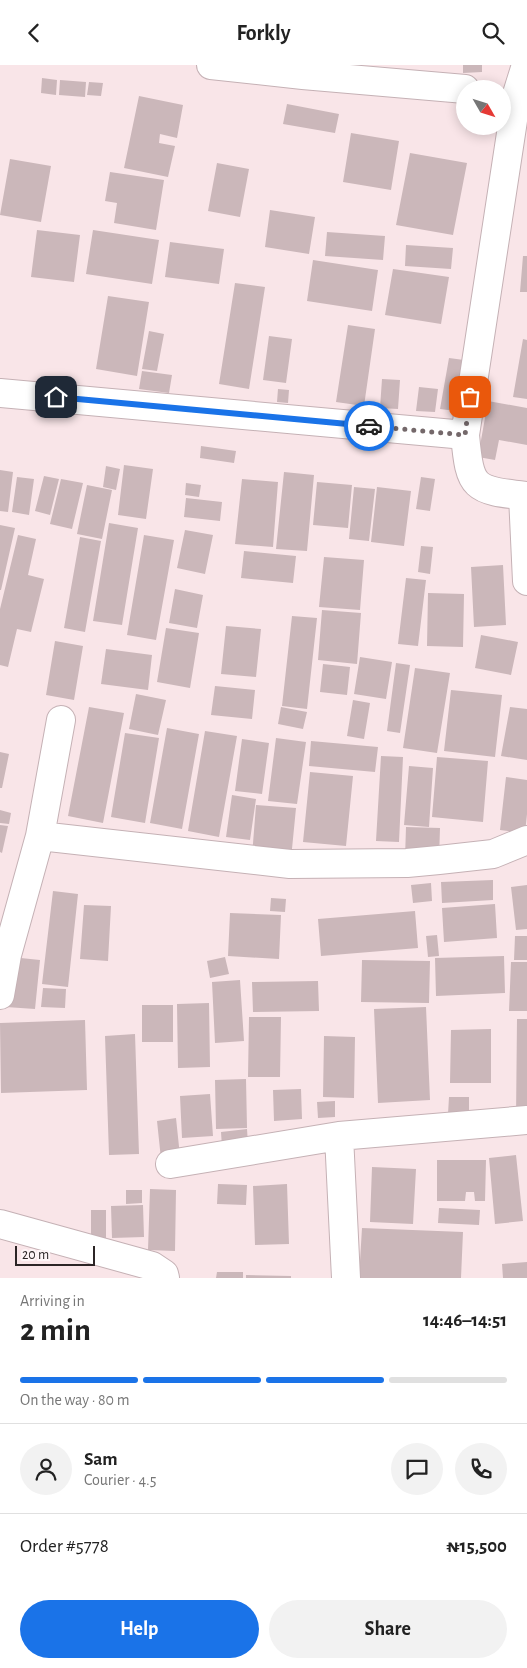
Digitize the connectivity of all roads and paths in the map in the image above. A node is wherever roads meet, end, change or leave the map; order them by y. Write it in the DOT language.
graph roads {
  1 [pos="211,65"];
  2 [pos="526,65"];
  3 [pos="456,88"];
  4 [pos="511,91"];
  5 [pos="504,135"];
  6 [pos="0,393"];
  7 [pos="465,435"];
  8 [pos="525,496"];
  9 [pos="527,581"];
  10 [pos="62,719"];
  11 [pos="40,835"];
  12 [pos="527,840"];
  13 [pos="0,995"];
  14 [pos="527,1120"];
  15 [pos="339,1136"];
  16 [pos="170,1164"];
  17 [pos="0,1224"];
  18 [pos="165,1278"];
  19 [pos="346,1278"];
  1 -- 3 [label="street"];
  2 -- 4 [label="street"];
  5 -- 7 [label="street"];
  6 -- 7 [label="street"];
  7 -- 8 [label="street"];
  8 -- 9 [label="street"];
  10 -- 11 [label="street"];
  11 -- 12 [label="street"];
  11 -- 13 [label="street"];
  14 -- 15 [label="street"];
  15 -- 16 [label="street"];
  15 -- 19 [label="street"];
  17 -- 18 [label="street"];
}
